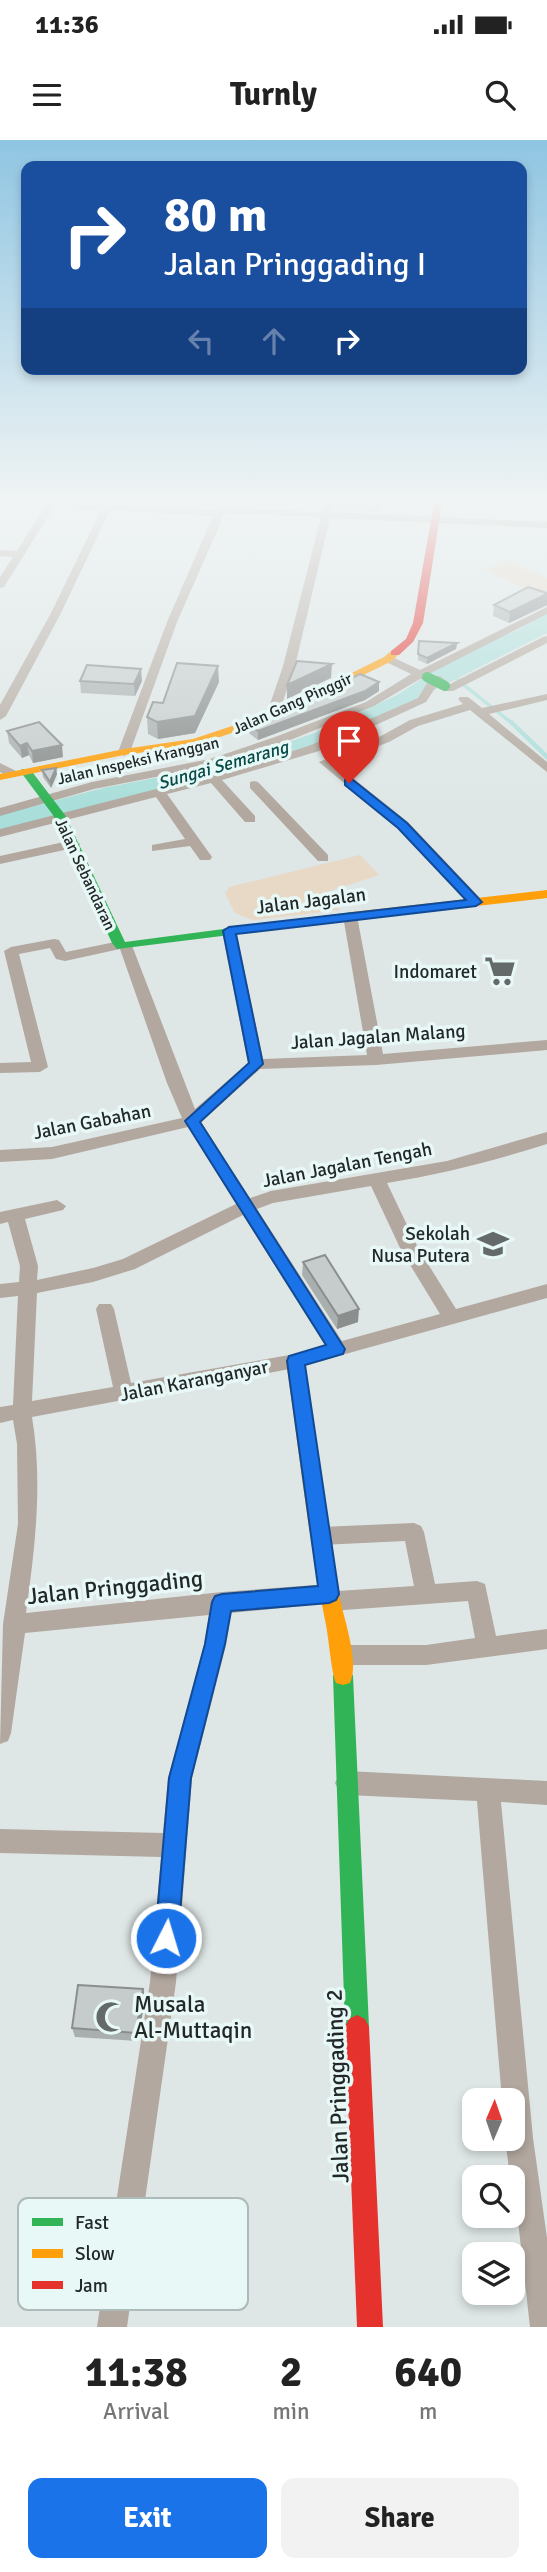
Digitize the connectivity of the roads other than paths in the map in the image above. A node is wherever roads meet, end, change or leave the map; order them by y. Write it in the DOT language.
graph roads {
  1 [pos="60,605"];
  2 [pos="179,605"];
  3 [pos="304,605"];
  4 [pos="421,605"];
  5 [pos="547,610"];
  6 [pos="547,639"];
  7 [pos="388,659"];
  8 [pos="424,675"];
  9 [pos="450,687"];
  10 [pos="547,697"];
  11 [pos="480,709"];
  12 [pos="0,716"];
  13 [pos="272,716"];
  14 [pos="124,752"];
  15 [pos="254,768"];
  16 [pos="547,768"];
  17 [pos="10,772"];
  18 [pos="221,776"];
  19 [pos="254,785"];
  20 [pos="158,791"];
  21 [pos="48,799"];
  22 [pos="0,813"];
  23 [pos="59,816"];
  24 [pos="250,819"];
  25 [pos="0,833"];
  26 [pos="193,841"];
  27 [pos="73,844"];
  28 [pos="157,848"];
  29 [pos="205,857"];
  30 [pos="323,858"];
  31 [pos="0,860"];
  32 [pos="547,894"];
  33 [pos="476,902"];
  34 [pos="350,916"];
  35 [pos="229,931"];
  36 [pos="123,946"];
  37 [pos="547,1045"];
  38 [pos="376,1060"];
  39 [pos="256,1064"];
  40 [pos="0,1068"];
  41 [pos="192,1121"];
  42 [pos="547,1138"];
  43 [pos="0,1156"];
  44 [pos="376,1179"];
  45 [pos="57,1206"];
  46 [pos="246,1206"];
  47 [pos="7,1217"];
  48 [pos="29,1288"];
  49 [pos="547,1291"];
  50 [pos="0,1292"];
  51 [pos="105,1309"];
  52 [pos="451,1316"];
  53 [pos="337,1349"];
  54 [pos="295,1361"];
  55 [pos="124,1394"];
  56 [pos="22,1413"];
  57 [pos="0,1415"];
  58 [pos="321,1536"];
  59 [pos="426,1592"];
  60 [pos="330,1597"];
  61 [pos="222,1602"];
  62 [pos="14,1624"];
  63 [pos="547,1639"];
  64 [pos="487,1646"];
  65 [pos="342,1655"];
  66 [pos="0,1733"];
  67 [pos="347,1783"];
  68 [pos="488,1792"];
  69 [pos="547,1793"];
  70 [pos="0,1841"];
  71 [pos="174,1845"];
  72 [pos="131,2198"];
  73 [pos="370,2327"];
  74 [pos="545,2327"];
  1 -- 12 [label="street"];
  2 -- 14 [label="street"];
  3 -- 13 [label="street"];
  4 -- 7 [label="street, Jalan Gang Pinggir"];
  5 -- 8 [label="street, Jalan Inspeksi Kranggan"];
  6 -- 9 [label="street"];
  7 -- 8 [label="street"];
  7 -- 13 [label="street, Jalan Gang Pinggir"];
  8 -- 9 [label="street, bridge"];
  8 -- 21 [label="street, Jalan Inspeksi Kranggan"];
  9 -- 11 [label="street"];
  9 -- 15 [label="street"];
  10 -- 11 [label="street"];
  11 -- 16 [label="street"];
  11 -- 33 [label="street"];
  13 -- 14 [label="street, Jalan Gang Pinggir"];
  14 -- 17 [label="street, Jalan Gang Pinggir"];
  15 -- 18 [label="street"];
  15 -- 19 [label="street"];
  17 -- 21 [label="street, Jalan Sebandaran"];
  18 -- 19 [label="street"];
  18 -- 20 [label="street"];
  18 -- 24 [label="street"];
  19 -- 30 [label="street"];
  20 -- 23 [label="street"];
  20 -- 26 [label="street"];
  21 -- 22 [label="street, Jalan Inspeksi Kranggan"];
  21 -- 23 [label="street, Jalan Sebandaran"];
  23 -- 25 [label="street"];
  23 -- 27 [label="street, Jalan Sebandaran"];
  26 -- 28 [label="street"];
  26 -- 29 [label="street"];
  27 -- 31 [label="street"];
  27 -- 36 [label="street, Jalan Sebandaran"];
  32 -- 33 [label="street, Jalan Jagalan"];
  33 -- 34 [label="street, Jalan Jagalan"];
  34 -- 35 [label="street, Jalan Jagalan"];
  34 -- 38 [label="street"];
  35 -- 36 [label="street, Jalan Jagalan"];
  35 -- 39 [label="street"];
  36 -- 40 [label="street"];
  36 -- 41 [label="street, Jalan Sebandaran"];
  37 -- 38 [label="street, Jalan Jagalan Malang"];
  38 -- 39 [label="street, Jalan Jagalan Malang"];
  39 -- 41 [label="street"];
  41 -- 43 [label="street, Jalan Gabahan"];
  41 -- 46 [label="street, Jalan Sebandaran"];
  42 -- 44 [label="street, Jalan Jagalan Tengah"];
  44 -- 46 [label="street, Jalan Jagalan Tengah"];
  44 -- 52 [label="street"];
  45 -- 47 [label="street"];
  46 -- 48 [label="street, Jalan Jagalan Tengah"];
  46 -- 53 [label="street, Jalan Sebandaran"];
  47 -- 48 [label="street"];
  48 -- 50 [label="street, Jalan Jagalan Tengah"];
  48 -- 56 [label="street"];
  49 -- 52 [label="street, Jalan Karanganyar"];
  51 -- 55 [label="street"];
  52 -- 53 [label="street, Jalan Karanganyar"];
  53 -- 54 [label="street, Jalan Karanganyar"];
  54 -- 55 [label="street, Jalan Karanganyar"];
  54 -- 58 [label="street, Jalan Pringgading 2"];
  55 -- 56 [label="street, Jalan Karanganyar"];
  56 -- 57 [label="street, Jalan Karanganyar"];
  56 -- 62 [label="street"];
  58 -- 59 [label="street"];
  58 -- 60 [label="street, Jalan Pringgading 2"];
  59 -- 60 [label="street, Jalan Pringgading"];
  59 -- 64 [label="street, Jalan Pringgading"];
  60 -- 61 [label="street, Jalan Pringgading"];
  60 -- 65 [label="street, Jalan Pringgading 2"];
  61 -- 62 [label="street, Jalan Pringgading"];
  61 -- 71 [label="street"];
  62 -- 66 [label="street"];
  63 -- 64 [label="street"];
  64 -- 65 [label="street"];
  65 -- 67 [label="street, Jalan Pringgading 2"];
  67 -- 68 [label="street"];
  67 -- 73 [label="street, Jalan Pringgading 2"];
  68 -- 69 [label="street"];
  68 -- 74 [label="street"];
  70 -- 71 [label="street"];
  71 -- 72 [label="street"];
}
